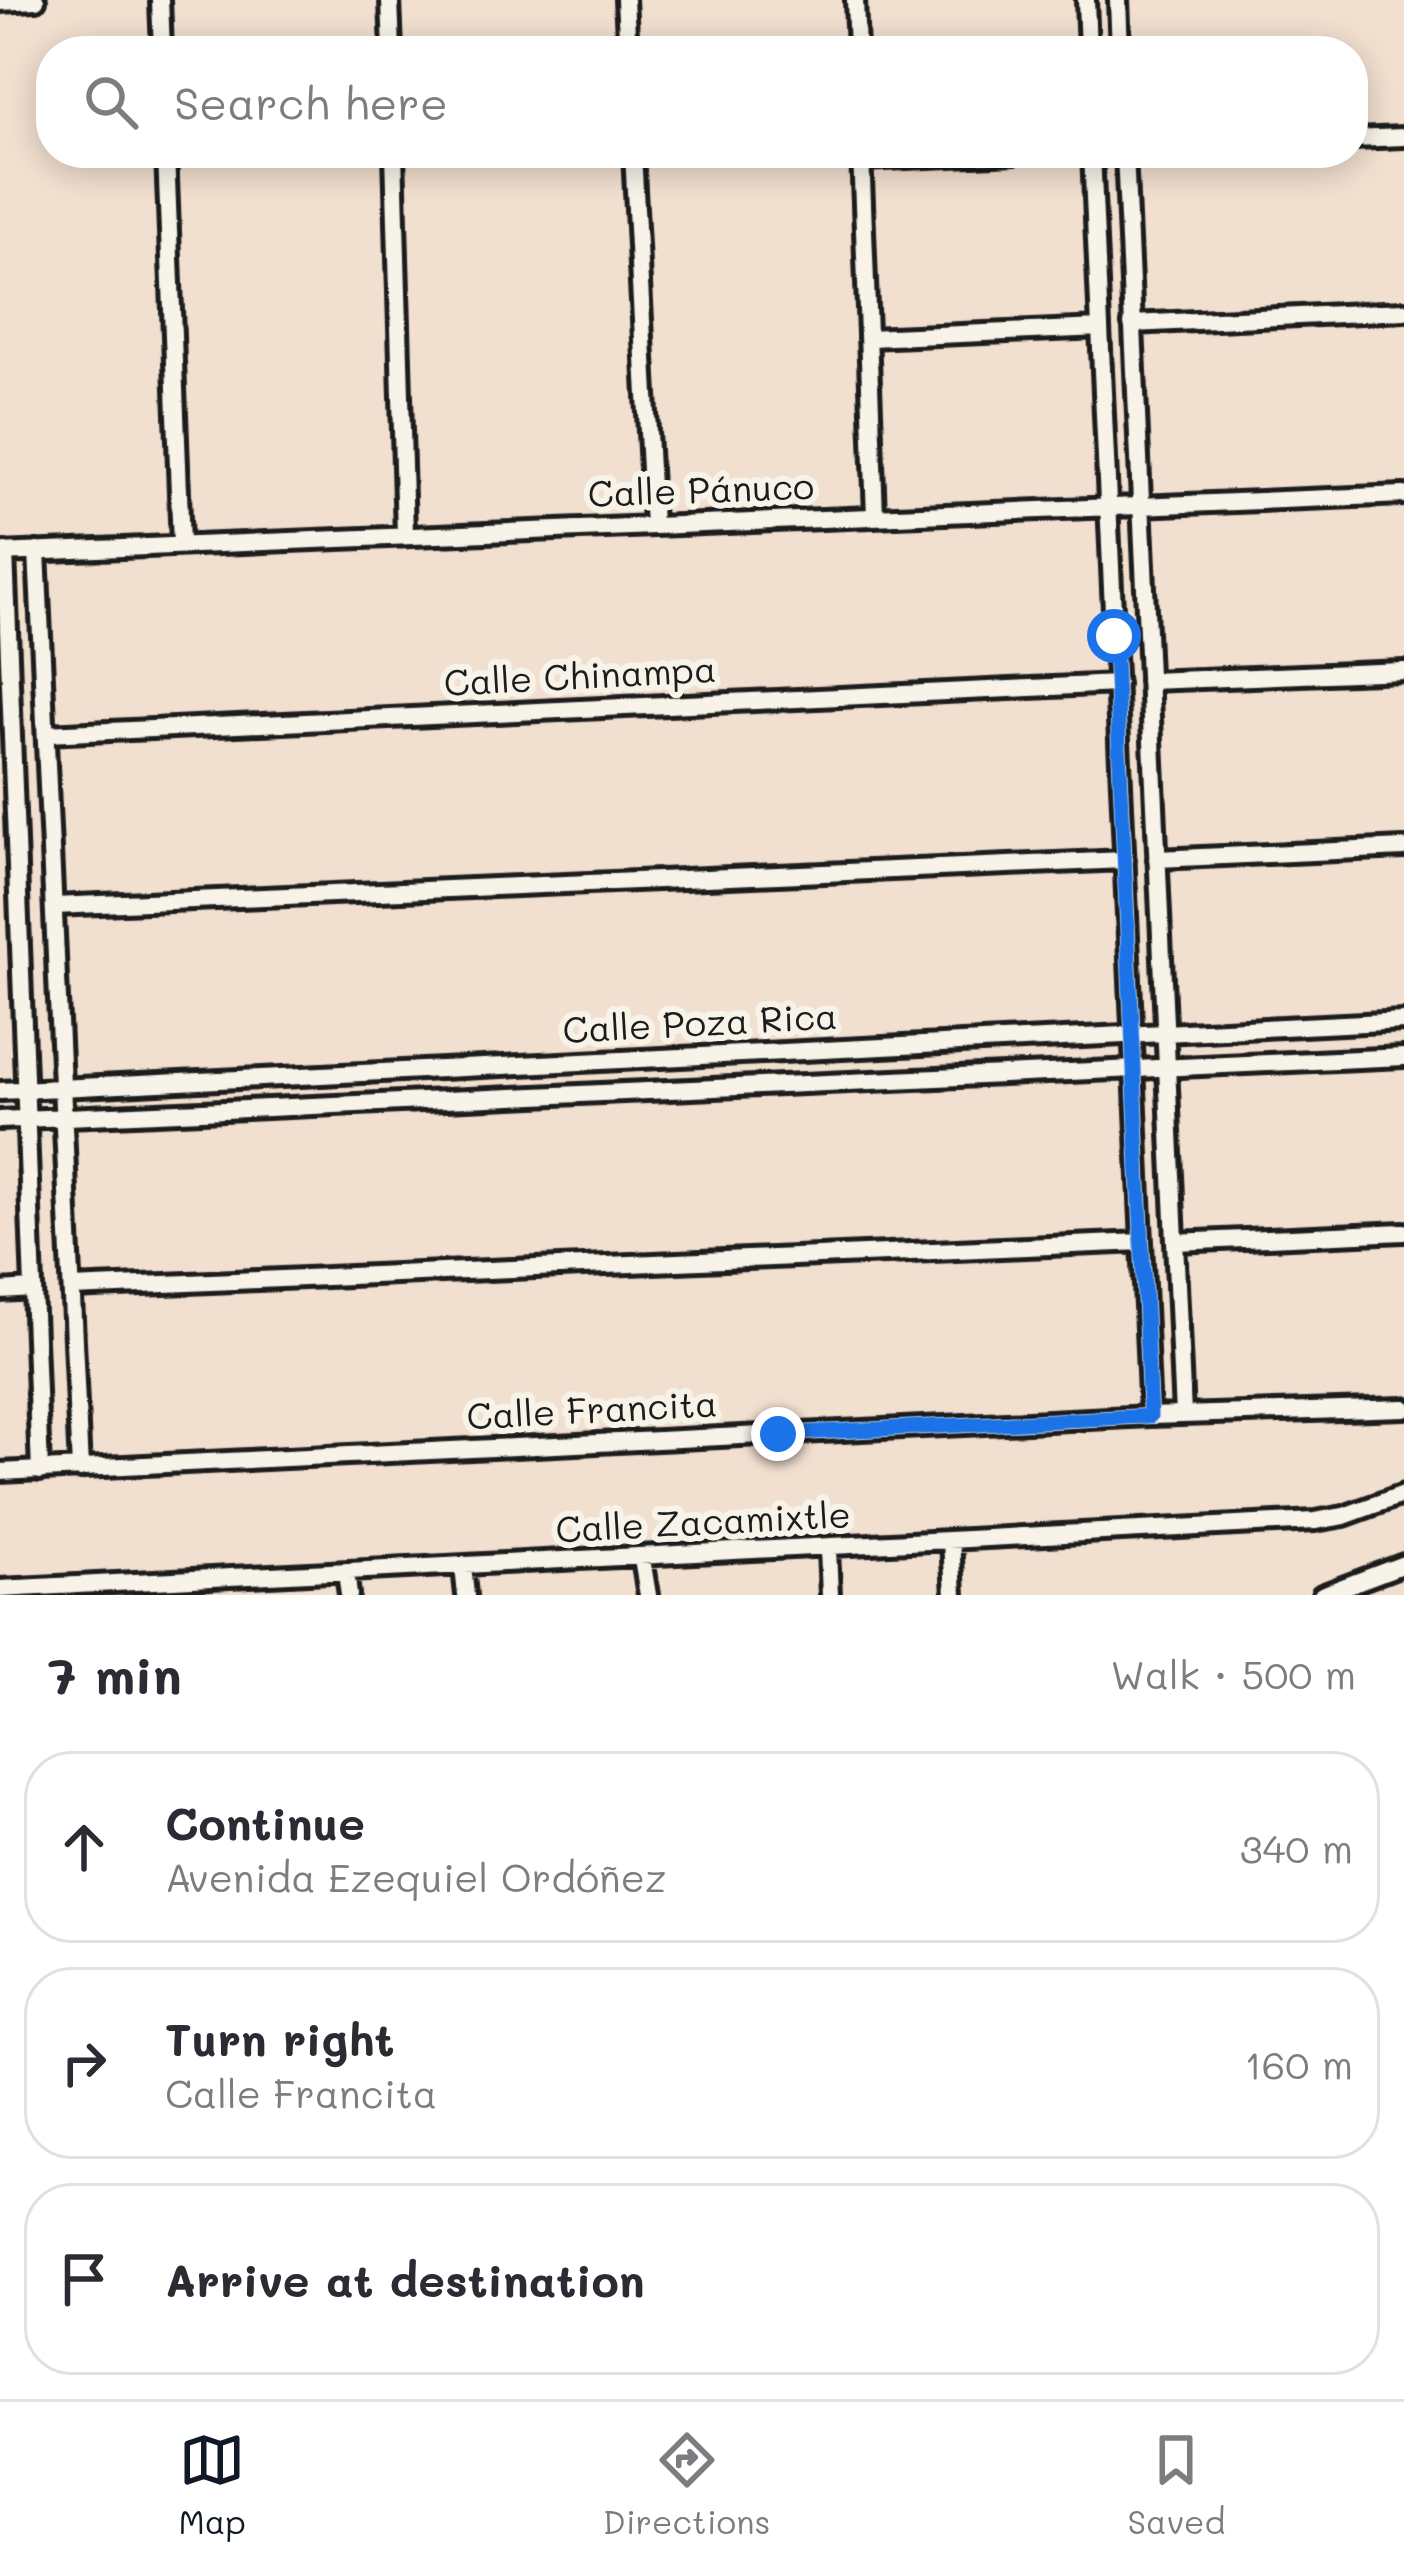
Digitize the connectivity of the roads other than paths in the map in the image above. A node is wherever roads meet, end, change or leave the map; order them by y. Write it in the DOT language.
graph roads {
  1 [pos="36,0"];
  2 [pos="160,0"];
  3 [pos="390,0"];
  4 [pos="625,0"];
  5 [pos="855,0"];
  6 [pos="1085,0"];
  7 [pos="1118,0"];
  8 [pos="0,2"];
  9 [pos="161,36"];
  10 [pos="391,36"];
  11 [pos="627,36"];
  12 [pos="856,36"];
  13 [pos="1087,36"];
  14 [pos="1119,36"];
  15 [pos="1404,136"];
  16 [pos="1368,138"];
  17 [pos="167,168"];
  18 [pos="394,168"];
  19 [pos="634,168"];
  20 [pos="861,168"];
  21 [pos="1094,168"];
  22 [pos="1126,168"];
  23 [pos="1404,311"];
  24 [pos="1132,324"];
  25 [pos="1100,328"];
  26 [pos="868,338"];
  27 [pos="1404,495"];
  28 [pos="1141,506"];
  29 [pos="1108,508"];
  30 [pos="875,515"];
  31 [pos="653,525"];
  32 [pos="405,535"];
  33 [pos="181,545"];
  34 [pos="37,551"];
  35 [pos="3,552"];
  36 [pos="1404,670"];
  37 [pos="1149,681"];
  38 [pos="1117,684"];
  39 [pos="6,734"];
  40 [pos="46,734"];
  41 [pos="1404,848"];
  42 [pos="1157,859"];
  43 [pos="1125,860"];
  44 [pos="54,906"];
  45 [pos="9,910"];
  46 [pos="1404,1021"];
  47 [pos="1165,1034"];
  48 [pos="1133,1035"];
  49 [pos="1404,1057"];
  50 [pos="646,1059"];
  51 [pos="580,1062"];
  52 [pos="1167,1068"];
  53 [pos="1134,1069"];
  54 [pos="62,1088"];
  55 [pos="25,1090"];
  56 [pos="0,1091"];
  57 [pos="643,1091"];
  58 [pos="580,1094"];
  59 [pos="64,1117"];
  60 [pos="26,1119"];
  61 [pos="0,1120"];
  62 [pos="1404,1232"];
  63 [pos="1142,1242"];
  64 [pos="1174,1242"];
  65 [pos="71,1288"];
  66 [pos="33,1289"];
  67 [pos="0,1291"];
  68 [pos="1404,1408"];
  69 [pos="1183,1415"];
  70 [pos="1150,1416"];
  71 [pos="80,1468"];
  72 [pos="40,1471"];
  73 [pos="0,1472"];
  74 [pos="1404,1494"];
  75 [pos="951,1541"];
  76 [pos="828,1549"];
  77 [pos="642,1559"];
  78 [pos="1404,1564"];
  79 [pos="463,1567"];
  80 [pos="346,1572"];
  81 [pos="179,1588"];
  82 [pos="0,1589"];
  83 [pos="72,1590"];
  84 [pos="349,1595"];
  85 [pos="466,1595"];
  86 [pos="648,1595"];
  87 [pos="830,1595"];
  88 [pos="953,1595"];
  89 [pos="1322,1595"];
  1 -- 8 [label="street"];
  2 -- 9 [label="street"];
  3 -- 10 [label="street"];
  4 -- 11 [label="street"];
  5 -- 12 [label="street"];
  6 -- 13 [label="street"];
  7 -- 14 [label="street"];
  15 -- 16 [label="street"];
  17 -- 33 [label="street"];
  18 -- 32 [label="street"];
  19 -- 31 [label="street"];
  20 -- 26 [label="street"];
  21 -- 25 [label="street"];
  22 -- 24 [label="street"];
  23 -- 24 [label="street"];
  24 -- 28 [label="street"];
  25 -- 26 [label="street"];
  25 -- 29 [label="street"];
  26 -- 30 [label="street"];
  27 -- 28 [label="street, Calle Pánuco"];
  28 -- 29 [label="street, Calle Pánuco"];
  28 -- 37 [label="street"];
  29 -- 30 [label="street, Calle Pánuco"];
  29 -- 38 [label="street"];
  30 -- 31 [label="street, Calle Pánuco"];
  31 -- 32 [label="street, Calle Pánuco"];
  32 -- 33 [label="street, Calle Pánuco"];
  33 -- 34 [label="street, Calle Pánuco"];
  34 -- 35 [label="street, Calle Pánuco"];
  34 -- 40 [label="street"];
  35 -- 39 [label="street"];
  36 -- 37 [label="street"];
  37 -- 42 [label="street"];
  38 -- 40 [label="street, Calle Chinampa"];
  38 -- 43 [label="street"];
  39 -- 45 [label="street"];
  40 -- 44 [label="street"];
  41 -- 42 [label="street"];
  42 -- 47 [label="street"];
  43 -- 44 [label="street"];
  43 -- 48 [label="street"];
  44 -- 54 [label="street"];
  45 -- 55 [label="street"];
  46 -- 47 [label="street, Calle Poza Rica"];
  47 -- 48 [label="street, Calle Poza Rica"];
  47 -- 52 [label="street"];
  48 -- 50 [label="street, Calle Poza Rica"];
  48 -- 53 [label="street"];
  49 -- 52 [label="street, Calle Poza Rica"];
  50 -- 51 [label="street, Calle Poza Rica"];
  50 -- 57 [label="street"];
  51 -- 54 [label="street, Calle Poza Rica"];
  51 -- 58 [label="street"];
  52 -- 53 [label="street, Calle Poza Rica"];
  52 -- 64 [label="street"];
  53 -- 57 [label="street, Calle Poza Rica"];
  53 -- 63 [label="street"];
  54 -- 55 [label="street, Calle Poza Rica"];
  54 -- 59 [label="street"];
  55 -- 56 [label="street, Calle Poza Rica"];
  55 -- 60 [label="street"];
  57 -- 58 [label="street, Calle Poza Rica"];
  58 -- 59 [label="street, Calle Poza Rica"];
  59 -- 60 [label="street, Calle Poza Rica"];
  59 -- 65 [label="street"];
  60 -- 61 [label="street, Calle Poza Rica"];
  60 -- 66 [label="street"];
  62 -- 64 [label="street"];
  63 -- 65 [label="street"];
  63 -- 70 [label="street"];
  64 -- 69 [label="street"];
  65 -- 71 [label="street"];
  66 -- 67 [label="street"];
  66 -- 72 [label="street"];
  68 -- 69 [label="street, Calle Francita"];
  69 -- 70 [label="street, Calle Francita"];
  70 -- 71 [label="street, Calle Francita"];
  71 -- 72 [label="street, Calle Francita"];
  72 -- 73 [label="street, Calle Francita"];
  74 -- 75 [label="street, Calle Zacamixtle"];
  75 -- 76 [label="street, Calle Zacamixtle"];
  75 -- 88 [label="street"];
  76 -- 77 [label="street, Calle Zacamixtle"];
  76 -- 87 [label="street"];
  77 -- 79 [label="street, Calle Zacamixtle"];
  77 -- 86 [label="street"];
  78 -- 89 [label="street"];
  79 -- 80 [label="street, Calle Zacamixtle"];
  79 -- 85 [label="street"];
  80 -- 81 [label="street, Calle Zacamixtle"];
  80 -- 84 [label="street"];
  81 -- 83 [label="street, Calle Zacamixtle"];
  82 -- 83 [label="street, Calle Zacamixtle"];
}
